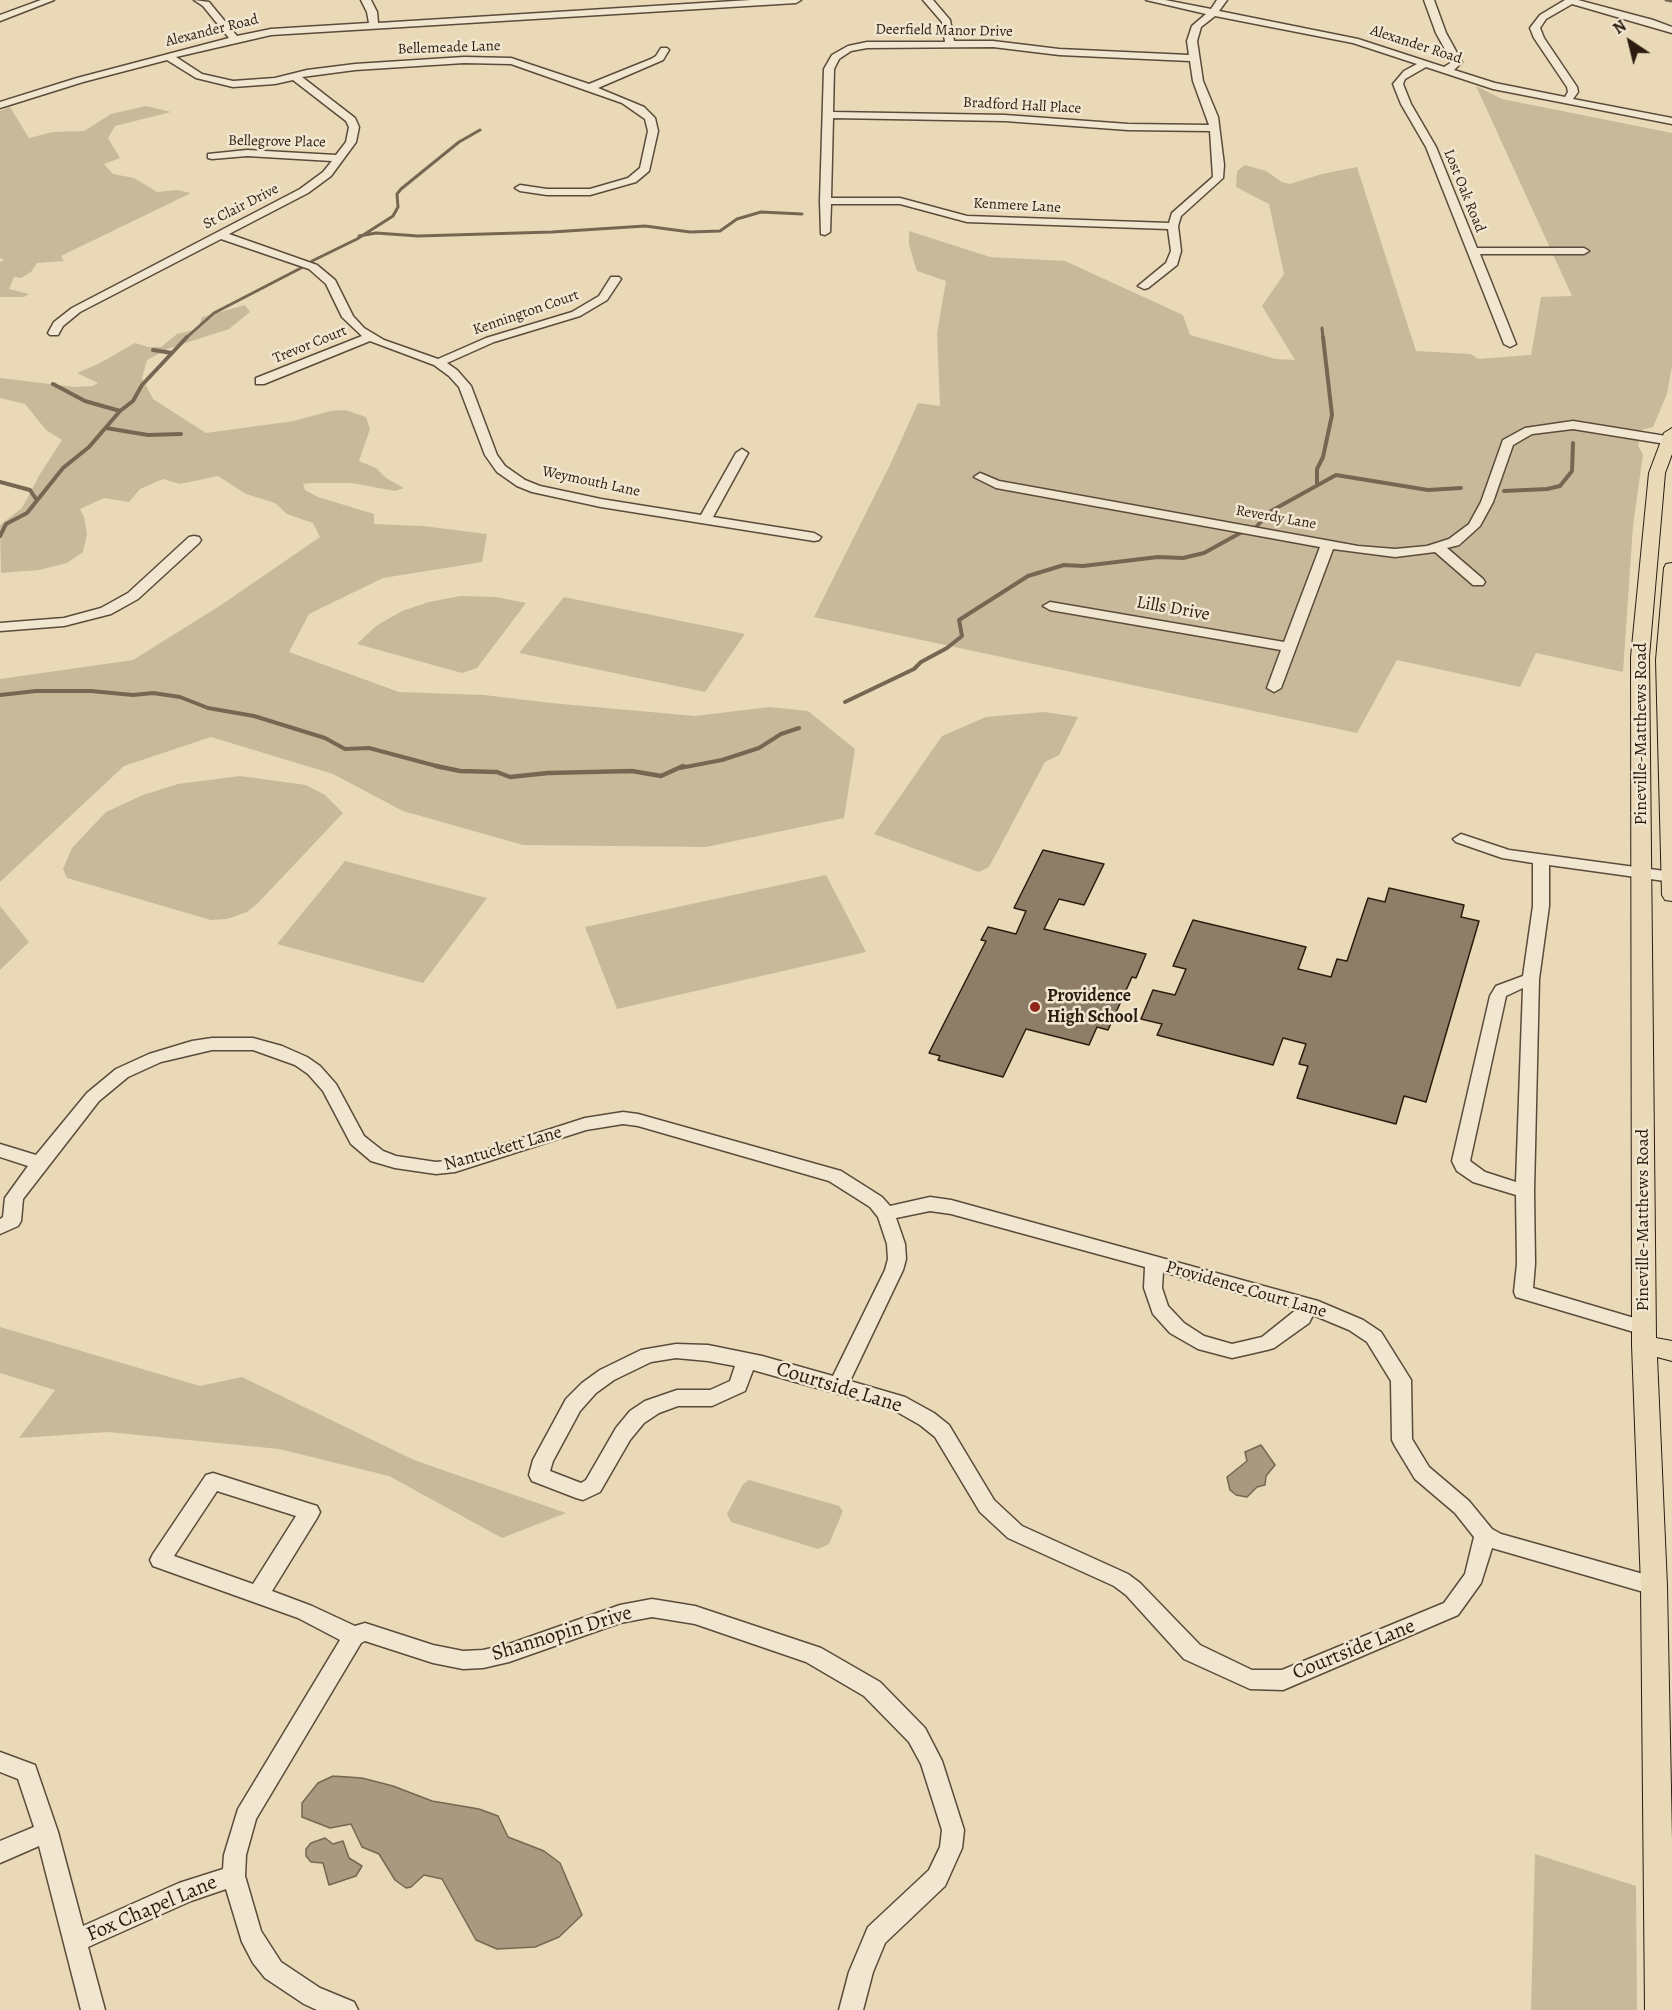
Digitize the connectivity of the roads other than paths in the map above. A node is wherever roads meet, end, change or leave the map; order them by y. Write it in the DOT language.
graph roads {
  1 [pos="49,0"];
  2 [pos="199,0"];
  3 [pos="366,0"];
  4 [pos="796,0"];
  5 [pos="928,0"];
  6 [pos="1151,0"];
  7 [pos="1222,0"];
  8 [pos="1429,0"];
  9 [pos="1571,0"];
  10 [pos="683,3"];
  11 [pos="1214,12"];
  12 [pos="0,18"];
  13 [pos="374,25"];
  14 [pos="1672,30"];
  15 [pos="235,39"];
  16 [pos="950,43"];
  17 [pos="664,50"];
  18 [pos="170,57"];
  19 [pos="1196,58"];
  20 [pos="1425,64"];
  21 [pos="1444,71"];
  22 [pos="294,76"];
  23 [pos="589,88"];
  24 [pos="1567,101"];
  25 [pos="0,105"];
  26 [pos="828,115"];
  27 [pos="1672,122"];
  28 [pos="1215,128"];
  29 [pos="212,156"];
  30 [pos="340,158"];
  31 [pos="520,188"];
  32 [pos="825,201"];
  33 [pos="1173,226"];
  34 [pos="825,232"];
  35 [pos="221,235"];
  36 [pos="1472,251"];
  37 [pos="1584,251"];
  38 [pos="615,279"];
  39 [pos="1144,286"];
  40 [pos="54,333"];
  41 [pos="370,336"];
  42 [pos="1510,344"];
  43 [pos="438,363"];
  44 [pos="260,381"];
  45 [pos="1671,438"];
  46 [pos="742,453"];
  47 [pos="980,477"];
  48 [pos="705,520"];
  49 [pos="814,537"];
  50 [pos="194,540"];
  51 [pos="1328,544"];
  52 [pos="1437,547"];
  53 [pos="1672,568"];
  54 [pos="1478,582"];
  55 [pos="1050,606"];
  56 [pos="0,627"];
  57 [pos="1290,647"];
  58 [pos="1274,688"];
  59 [pos="1461,839"];
  60 [pos="1541,860"];
  61 [pos="1661,876"];
  62 [pos="1672,895"];
  63 [pos="1531,979"];
  64 [pos="0,1150"];
  65 [pos="40,1162"];
  66 [pos="1525,1191"];
  67 [pos="886,1214"];
  68 [pos="6,1224"];
  69 [pos="1154,1263"];
  70 [pos="1308,1306"];
  71 [pos="1644,1337"];
  72 [pos="1672,1352"];
  73 [pos="746,1361"];
  74 [pos="838,1385"];
  75 [pos="1485,1535"];
  76 [pos="1654,1586"];
  77 [pos="258,1595"];
  78 [pos="354,1636"];
  79 [pos="0,1762"];
  80 [pos="47,1832"];
  81 [pos="0,1852"];
  82 [pos="234,1876"];
  83 [pos="75,1941"];
  84 [pos="93,2010"];
  85 [pos="346,2010"];
  86 [pos="851,2010"];
  87 [pos="1660,2010"];
  1 -- 12 [label="street"];
  2 -- 15 [label="street"];
  3 -- 13 [label="street"];
  4 -- 10 [label="street, Alexander Road"];
  5 -- 16 [label="street"];
  6 -- 11 [label="street, Alexander Road"];
  7 -- 11 [label="street"];
  8 -- 21 [label="street"];
  9 -- 14 [label="street"];
  9 -- 24 [label="street"];
  10 -- 13 [label="street, Alexander Road"];
  11 -- 19 [label="street"];
  11 -- 20 [label="street, Alexander Road"];
  13 -- 15 [label="street, Alexander Road"];
  15 -- 18 [label="street, Alexander Road"];
  16 -- 19 [label="street, Deerfield Manor Drive"];
  16 -- 26 [label="street, Deerfield Manor Drive"];
  17 -- 23 [label="street"];
  18 -- 22 [label="street, Bellemeade Lane"];
  18 -- 25 [label="street, Alexander Road"];
  19 -- 28 [label="street"];
  20 -- 21 [label="street, Alexander Road"];
  20 -- 36 [label="street, Lost Oak Road"];
  21 -- 24 [label="street, Alexander Road"];
  22 -- 23 [label="street, Bellemeade Lane"];
  22 -- 30 [label="street, St Clair Drive"];
  23 -- 31 [label="street, Bellemeade Lane"];
  24 -- 27 [label="street, Alexander Road"];
  26 -- 28 [label="street, Bradford Hall Place"];
  26 -- 32 [label="street, Deerfield Manor Drive"];
  28 -- 33 [label="street"];
  29 -- 30 [label="street, Bellegrove Place"];
  30 -- 35 [label="street, St Clair Drive"];
  32 -- 33 [label="street, Kenmere Lane"];
  32 -- 34 [label="street, Deerfield Manor Drive"];
  33 -- 39 [label="street"];
  35 -- 40 [label="street, St Clair Drive"];
  35 -- 41 [label="street, Weymouth Lane"];
  36 -- 37 [label="street"];
  36 -- 42 [label="street, Lost Oak Road"];
  38 -- 43 [label="street, Kennington Court"];
  41 -- 43 [label="street, Weymouth Lane"];
  41 -- 44 [label="street, Trevor Court"];
  43 -- 48 [label="street, Weymouth Lane"];
  45 -- 52 [label="street, Reverdy Lane"];
  45 -- 61 [label="main road, Pineville-Matthews Road"];
  46 -- 48 [label="street"];
  47 -- 51 [label="street, Reverdy Lane"];
  48 -- 49 [label="street, Weymouth Lane"];
  50 -- 56 [label="street"];
  51 -- 52 [label="street, Reverdy Lane"];
  51 -- 57 [label="street"];
  52 -- 54 [label="street"];
  53 -- 61 [label="main road, Pineville-Matthews Road"];
  55 -- 57 [label="street, Lills Drive"];
  57 -- 58 [label="street"];
  59 -- 60 [label="street"];
  60 -- 61 [label="street"];
  60 -- 63 [label="street"];
  61 -- 62 [label="main road, Pineville-Matthews Road"];
  61 -- 71 [label="main road, Pineville-Matthews Road"];
  63 -- 66 [label="street"];
  63 -- 66 [label="street"];
  64 -- 65 [label="street"];
  65 -- 67 [label="street, Nantuckett Lane"];
  65 -- 68 [label="street, Nantuckett Lane"];
  66 -- 71 [label="street"];
  67 -- 69 [label="street, Providence Court Lane"];
  67 -- 74 [label="street, Nantuckett Lane"];
  69 -- 70 [label="street, Providence Court Lane"];
  69 -- 70 [label="street"];
  70 -- 75 [label="street, Providence Court Lane"];
  71 -- 72 [label="main road"];
  71 -- 76 [label="main road, Pineville-Matthews Road"];
  73 -- 73 [label="street, Courtside Lane"];
  73 -- 74 [label="street, Courtside Lane"];
  74 -- 75 [label="street, Courtside Lane"];
  75 -- 76 [label="street, Providence Court Lane"];
  76 -- 87 [label="main road, Pineville-Matthews Road"];
  77 -- 77 [label="street"];
  77 -- 78 [label="street"];
  78 -- 82 [label="street"];
  78 -- 86 [label="street, Shannopin Drive"];
  79 -- 80 [label="street, Fox Chapel Lane"];
  80 -- 81 [label="street"];
  80 -- 83 [label="street, Fox Chapel Lane"];
  82 -- 83 [label="street, Fox Chapel Lane"];
  82 -- 85 [label="street"];
  83 -- 84 [label="street"];
}
